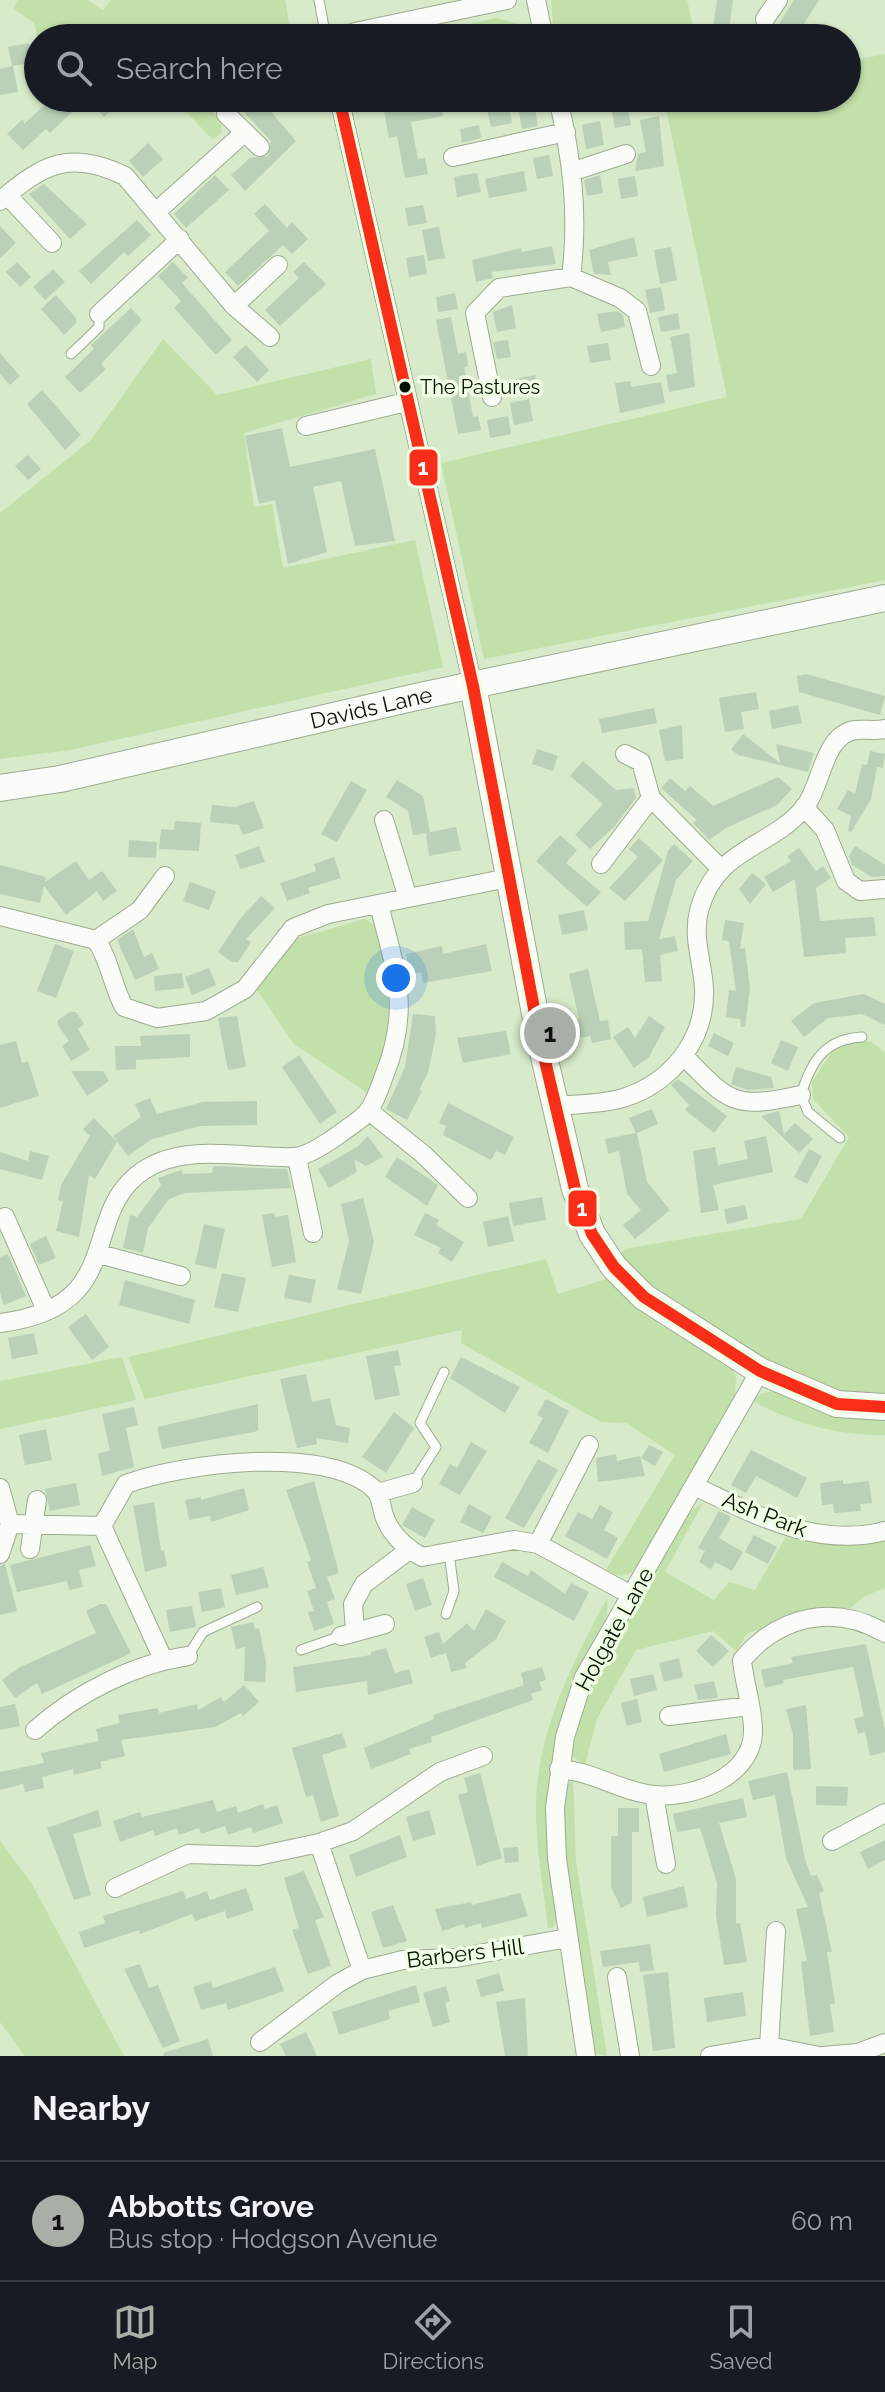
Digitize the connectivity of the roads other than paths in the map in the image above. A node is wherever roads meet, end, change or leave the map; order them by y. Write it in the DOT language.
graph roads {
  1 [pos="319,0"];
  2 [pos="507,0"];
  3 [pos="536,0"];
  4 [pos="778,0"];
  5 [pos="765,19"];
  6 [pos="323,24"];
  7 [pos="393,24"];
  8 [pos="541,24"];
  9 [pos="342,112"];
  10 [pos="561,112"];
  11 [pos="226,114"];
  12 [pos="245,132"];
  13 [pos="566,132"];
  14 [pos="260,147"];
  15 [pos="626,154"];
  16 [pos="453,157"];
  17 [pos="574,171"];
  18 [pos="4,198"];
  19 [pos="156,212"];
  20 [pos="180,239"];
  21 [pos="52,243"];
  22 [pos="278,265"];
  23 [pos="571,277"];
  24 [pos="234,306"];
  25 [pos="99,314"];
  26 [pos="270,337"];
  27 [pos="71,354"];
  28 [pos="651,366"];
  29 [pos="492,397"];
  30 [pos="406,402"];
  31 [pos="306,426"];
  32 [pos="885,598"];
  33 [pos="473,686"];
  34 [pos="885,729"];
  35 [pos="625,754"];
  36 [pos="0,788"];
  37 [pos="651,798"];
  38 [pos="804,807"];
  39 [pos="384,820"];
  40 [pos="601,864"];
  41 [pos="721,869"];
  42 [pos="165,876"];
  43 [pos="508,878"];
  44 [pos="885,889"];
  45 [pos="408,898"];
  46 [pos="379,905"];
  47 [pos="0,916"];
  48 [pos="96,940"];
  49 [pos="862,1037"];
  50 [pos="685,1057"];
  51 [pos="801,1095"];
  52 [pos="557,1106"];
  53 [pos="369,1111"];
  54 [pos="840,1138"];
  55 [pos="297,1158"];
  56 [pos="468,1198"];
  57 [pos="5,1217"];
  58 [pos="313,1233"];
  59 [pos="99,1254"];
  60 [pos="181,1276"];
  61 [pos="46,1310"];
  62 [pos="0,1323"];
  63 [pos="760,1371"];
  64 [pos="444,1372"];
  65 [pos="885,1407"];
  66 [pos="589,1445"];
  67 [pos="413,1483"];
  68 [pos="694,1486"];
  69 [pos="0,1488"];
  70 [pos="378,1493"];
  71 [pos="37,1500"];
  72 [pos="34,1523"];
  73 [pos="10,1524"];
  74 [pos="102,1526"];
  75 [pos="885,1531"];
  76 [pos="538,1544"];
  77 [pos="30,1549"];
  78 [pos="409,1550"];
  79 [pos="449,1553"];
  80 [pos="0,1554"];
  81 [pos="631,1595"];
  82 [pos="257,1607"];
  83 [pos="446,1614"];
  84 [pos="385,1624"];
  85 [pos="348,1633"];
  86 [pos="885,1633"];
  87 [pos="301,1650"];
  88 [pos="188,1656"];
  89 [pos="163,1659"];
  90 [pos="749,1706"];
  91 [pos="669,1716"];
  92 [pos="35,1730"];
  93 [pos="483,1756"];
  94 [pos="559,1769"];
  95 [pos="654,1795"];
  96 [pos="885,1813"];
  97 [pos="832,1841"];
  98 [pos="319,1843"];
  99 [pos="666,1864"];
  100 [pos="115,1888"];
  101 [pos="776,1931"];
  102 [pos="568,1938"];
  103 [pos="362,1970"];
  104 [pos="617,1977"];
  105 [pos="260,2042"];
  106 [pos="885,2043"];
  107 [pos="769,2046"];
  108 [pos="586,2056"];
  109 [pos="630,2056"];
  110 [pos="710,2056"];
  111 [pos="821,2056"];
  1 -- 6 [label="lane"];
  2 -- 7 [label="street"];
  3 -- 8 [label="street"];
  4 -- 5 [label="street"];
  9 -- 30 [label="street"];
  10 -- 13 [label="street"];
  11 -- 12 [label="street"];
  12 -- 14 [label="street"];
  12 -- 19 [label="street"];
  13 -- 16 [label="street"];
  13 -- 17 [label="street"];
  15 -- 17 [label="street"];
  17 -- 23 [label="street"];
  18 -- 19 [label="street"];
  18 -- 21 [label="street"];
  19 -- 20 [label="street"];
  20 -- 24 [label="street"];
  20 -- 25 [label="street"];
  22 -- 24 [label="street"];
  23 -- 28 [label="street"];
  23 -- 29 [label="street"];
  24 -- 26 [label="street"];
  25 -- 27 [label="lane"];
  30 -- 31 [label="street"];
  30 -- 33 [label="street"];
  32 -- 33 [label="street, Davids Lane"];
  33 -- 36 [label="street, Davids Lane"];
  33 -- 43 [label="street"];
  34 -- 38 [label="street"];
  35 -- 37 [label="street"];
  37 -- 40 [label="street"];
  37 -- 41 [label="street"];
  38 -- 41 [label="street"];
  38 -- 44 [label="street"];
  39 -- 45 [label="street"];
  41 -- 50 [label="street"];
  42 -- 48 [label="street"];
  43 -- 45 [label="street"];
  43 -- 52 [label="street"];
  45 -- 46 [label="street"];
  46 -- 48 [label="street"];
  46 -- 53 [label="street"];
  47 -- 48 [label="street"];
  49 -- 51 [label="lane"];
  50 -- 51 [label="street"];
  50 -- 52 [label="street"];
  51 -- 54 [label="lane"];
  52 -- 63 [label="street"];
  53 -- 55 [label="street"];
  53 -- 56 [label="street"];
  55 -- 58 [label="street"];
  55 -- 59 [label="street"];
  57 -- 61 [label="street"];
  59 -- 60 [label="street"];
  59 -- 61 [label="street"];
  61 -- 62 [label="street"];
  63 -- 65 [label="street"];
  63 -- 68 [label="street, Holgate Lane"];
  64 -- 67 [label="lane"];
  66 -- 76 [label="street"];
  67 -- 70 [label="street"];
  68 -- 75 [label="street, Ash Park"];
  68 -- 81 [label="street, Holgate Lane"];
  69 -- 73 [label="street"];
  70 -- 74 [label="street"];
  70 -- 78 [label="street"];
  71 -- 72 [label="street"];
  72 -- 73 [label="street"];
  72 -- 74 [label="street"];
  72 -- 77 [label="street"];
  73 -- 80 [label="street"];
  74 -- 89 [label="street"];
  76 -- 79 [label="street"];
  76 -- 81 [label="street"];
  78 -- 79 [label="street"];
  78 -- 85 [label="street"];
  79 -- 83 [label="lane"];
  81 -- 94 [label="street, Holgate Lane"];
  82 -- 88 [label="lane"];
  84 -- 85 [label="street"];
  85 -- 87 [label="lane"];
  86 -- 90 [label="street"];
  88 -- 89 [label="street"];
  89 -- 92 [label="street"];
  90 -- 91 [label="street"];
  90 -- 95 [label="street"];
  93 -- 98 [label="street"];
  94 -- 95 [label="street"];
  94 -- 102 [label="street, Holgate Lane"];
  95 -- 99 [label="street"];
  96 -- 97 [label="street"];
  98 -- 100 [label="street"];
  98 -- 103 [label="street"];
  101 -- 107 [label="street"];
  102 -- 103 [label="street, Barbers Hill"];
  102 -- 108 [label="street, Holgate Lane"];
  103 -- 105 [label="street, Barbers Hill"];
  104 -- 109 [label="street"];
  106 -- 111 [label="street"];
  107 -- 110 [label="street"];
  107 -- 111 [label="street"];
}
